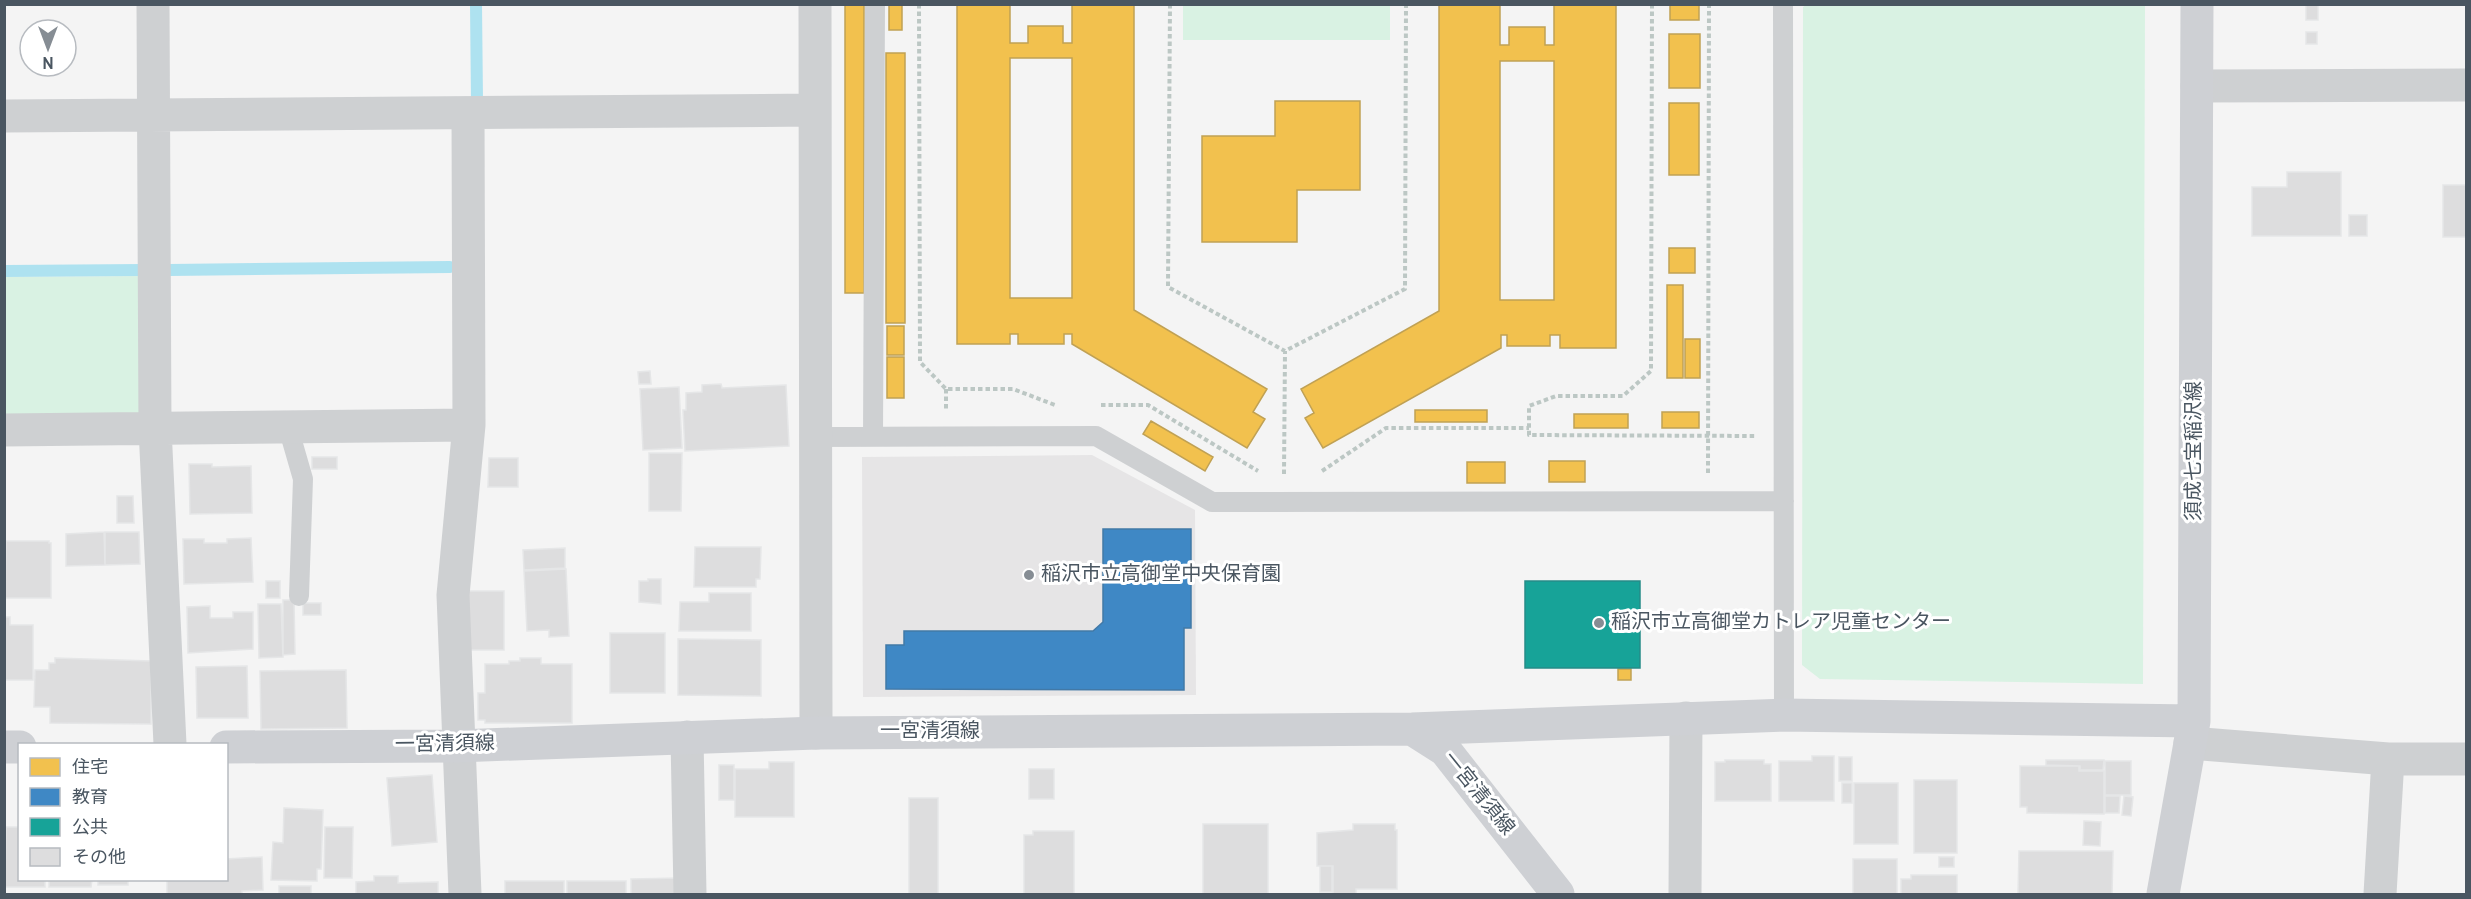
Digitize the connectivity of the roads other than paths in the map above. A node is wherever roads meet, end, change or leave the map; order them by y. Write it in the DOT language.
graph roads {
  1 [pos="153,4"];
  2 [pos="815,4"];
  3 [pos="875,4"];
  4 [pos="1783,4"];
  5 [pos="2197,4"];
  6 [pos="2466,85"];
  7 [pos="2197,86"];
  8 [pos="815,110"];
  9 [pos="468,113"];
  10 [pos="154,115"];
  11 [pos="4,116"];
  12 [pos="469,424"];
  13 [pos="288,427"];
  14 [pos="155,428"];
  15 [pos="4,430"];
  16 [pos="815,437"];
  17 [pos="873,437"];
  18 [pos="1784,501"];
  19 [pos="299,596"];
  20 [pos="1784,715"];
  21 [pos="1686,718"];
  22 [pos="1412,729"];
  23 [pos="2192,732"];
  24 [pos="816,733"];
  25 [pos="687,737"];
  26 [pos="170,743"];
  27 [pos="457,746"];
  28 [pos="228,747"];
  29 [pos="2388,759"];
  30 [pos="2466,759"];
  31 [pos="465,894"];
  32 [pos="690,894"];
  33 [pos="1558,894"];
  34 [pos="1685,894"];
  35 [pos="2163,894"];
  36 [pos="2380,894"];
  1 -- 10 [label="street"];
  2 -- 8 [label="street"];
  3 -- 17 [label="lane"];
  4 -- 18 [label="lane"];
  5 -- 7 [label="main road, 須成七宝稲沢線"];
  6 -- 7 [label="street"];
  7 -- 23 [label="main road, 須成七宝稲沢線"];
  8 -- 9 [label="street"];
  8 -- 16 [label="street"];
  9 -- 10 [label="street"];
  9 -- 12 [label="street"];
  10 -- 11 [label="street"];
  10 -- 14 [label="street"];
  12 -- 13 [label="street"];
  12 -- 27 [label="street"];
  13 -- 14 [label="street"];
  13 -- 19 [label="lane"];
  14 -- 15 [label="street"];
  14 -- 26 [label="street"];
  16 -- 17 [label="lane"];
  16 -- 24 [label="street"];
  17 -- 18 [label="lane"];
  18 -- 20 [label="lane"];
  20 -- 21 [label="main road"];
  20 -- 23 [label="main road"];
  21 -- 22 [label="main road"];
  21 -- 34 [label="street"];
  22 -- 24 [label="main road, 一宮清須線"];
  22 -- 33 [label="main road, 一宮清須線"];
  23 -- 29 [label="street"];
  23 -- 35 [label="main road, 須成七宝稲沢線"];
  24 -- 25 [label="main road, 一宮清須線"];
  25 -- 27 [label="main road, 一宮清須線"];
  25 -- 32 [label="street"];
  27 -- 28 [label="main road, 一宮清須線"];
  27 -- 31 [label="street"];
  29 -- 30 [label="street"];
  29 -- 36 [label="street"];
}
